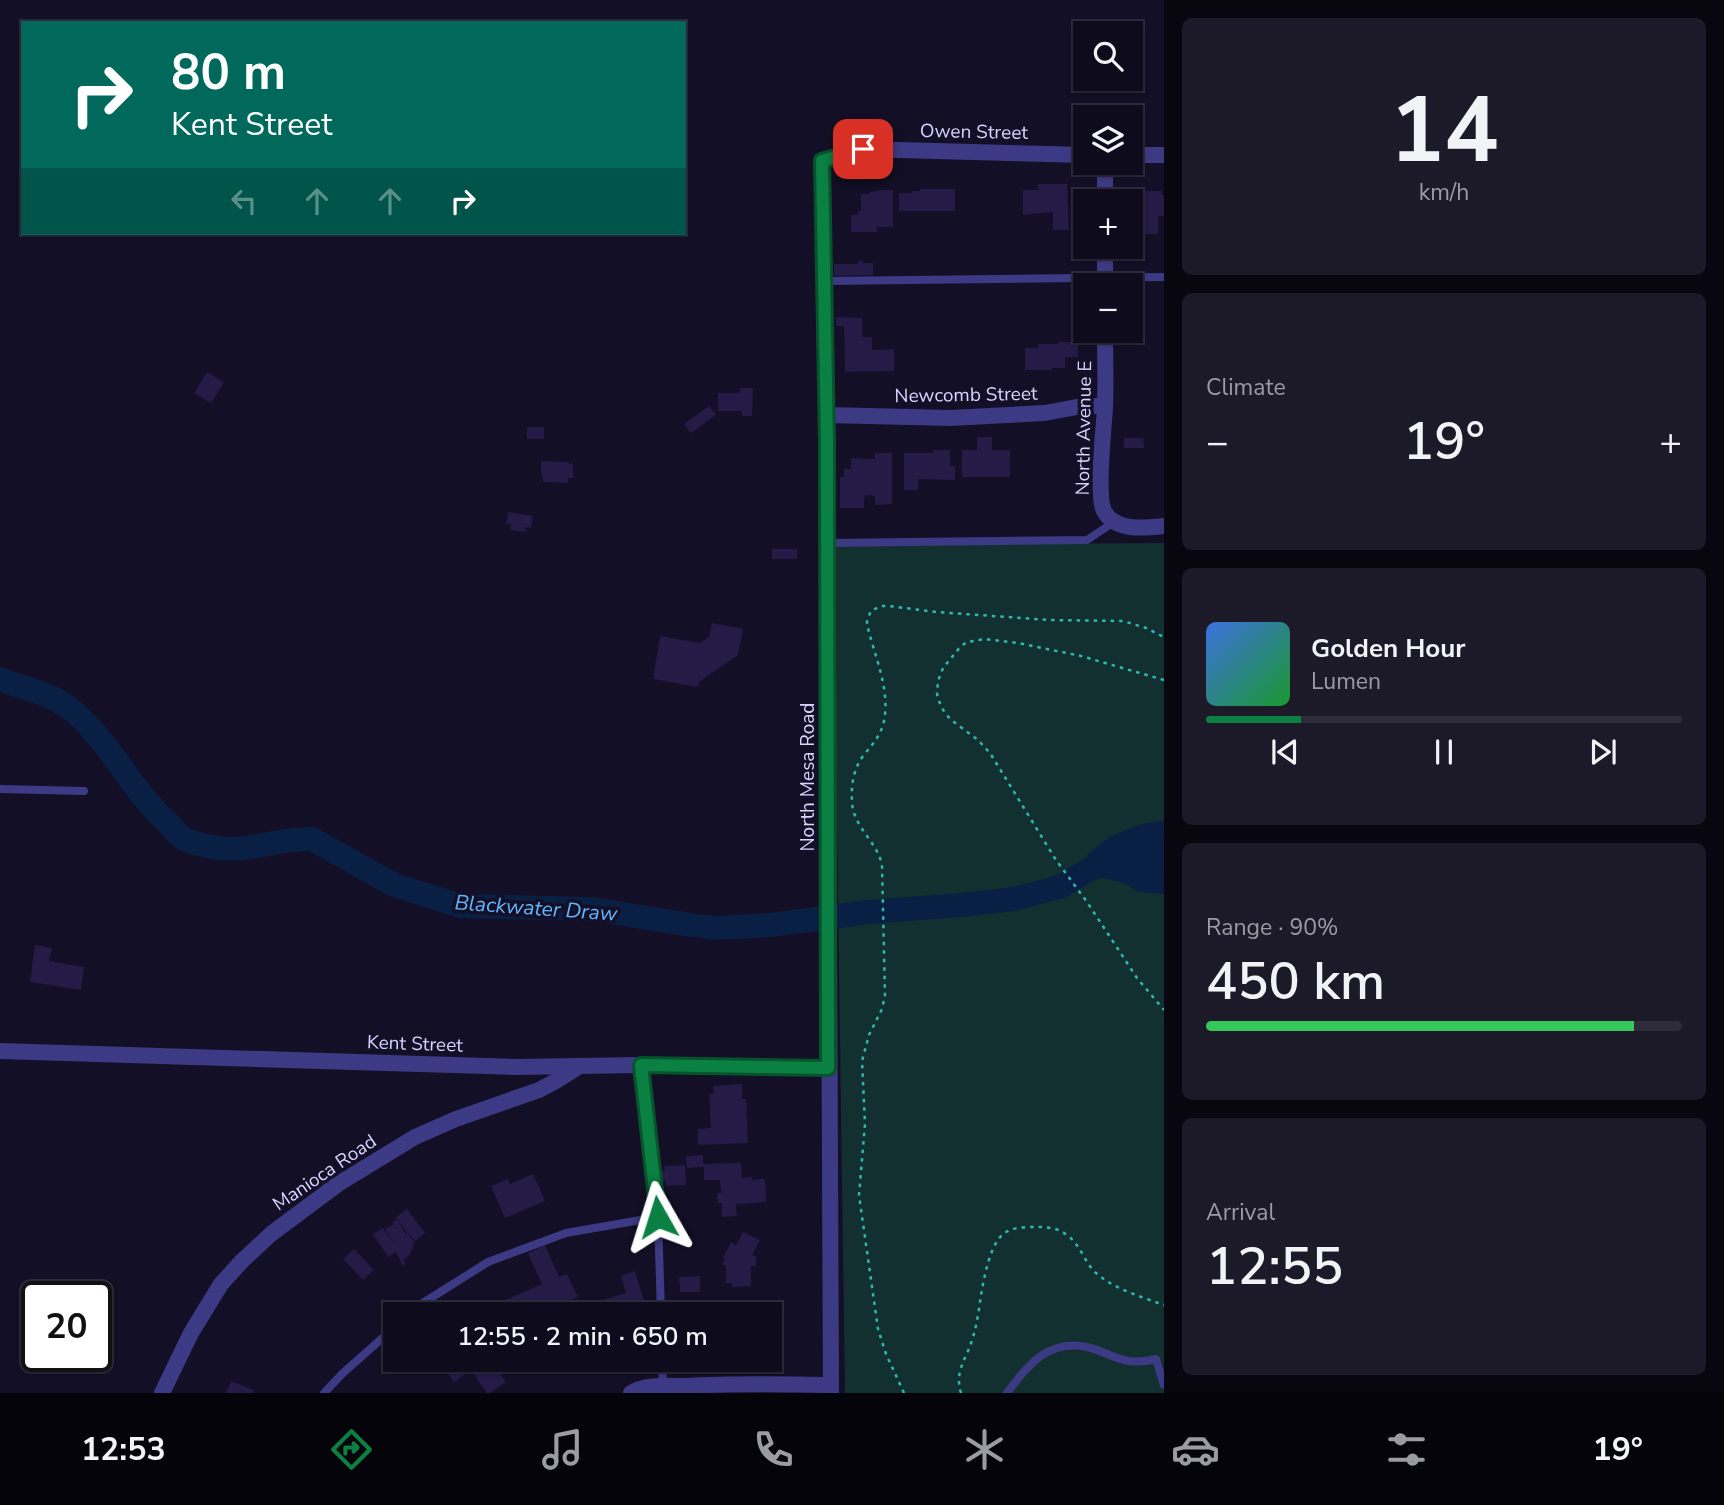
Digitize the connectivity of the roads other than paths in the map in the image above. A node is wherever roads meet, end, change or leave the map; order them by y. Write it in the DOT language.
graph roads {
  1 [pos="1073,155"];
  2 [pos="1143,155"];
  3 [pos="1164,155"];
  4 [pos="822,161"];
  5 [pos="1164,277"];
  6 [pos="1143,278"];
  7 [pos="824,281"];
  8 [pos="1073,281"];
  9 [pos="1105,343"];
  10 [pos="1105,406"];
  11 [pos="827,415"];
  12 [pos="1114,522"];
  13 [pos="1164,526"];
  14 [pos="827,543"];
  15 [pos="0,789"];
  16 [pos="85,791"];
  17 [pos="0,1051"];
  18 [pos="641,1065"];
  19 [pos="578,1067"];
  20 [pos="828,1068"];
  21 [pos="658,1217"];
  22 [pos="424,1302"];
  23 [pos="661,1302"];
  24 [pos="383,1338"];
  25 [pos="662,1372"];
  26 [pos="1164,1385"];
  27 [pos="663,1387"];
  28 [pos="830,1389"];
  29 [pos="162,1393"];
  30 [pos="324,1393"];
  31 [pos="631,1393"];
  32 [pos="1007,1393"];
  1 -- 4 [label="street, Owen Street"];
  2 -- 3 [label="street"];
  4 -- 7 [label="street, North Mesa Road"];
  5 -- 6 [label="lane"];
  7 -- 8 [label="lane"];
  7 -- 11 [label="street, North Mesa Road"];
  9 -- 10 [label="street, North Avenue E"];
  10 -- 11 [label="street, Newcomb Street"];
  10 -- 12 [label="street, North Avenue E"];
  11 -- 14 [label="street, North Mesa Road"];
  12 -- 13 [label="street"];
  12 -- 14 [label="lane"];
  14 -- 20 [label="street, North Mesa Road"];
  15 -- 16 [label="lane"];
  17 -- 19 [label="street, Kent Street"];
  18 -- 19 [label="street, Kent Street"];
  18 -- 20 [label="street, Kent Street"];
  18 -- 21 [label="lane"];
  19 -- 29 [label="street, Manioca Road"];
  20 -- 28 [label="street, North Mesa Road"];
  21 -- 22 [label="lane"];
  21 -- 23 [label="lane"];
  24 -- 30 [label="lane"];
  25 -- 27 [label="lane"];
  26 -- 32 [label="lane"];
  27 -- 28 [label="street"];
  27 -- 31 [label="street"];
}
